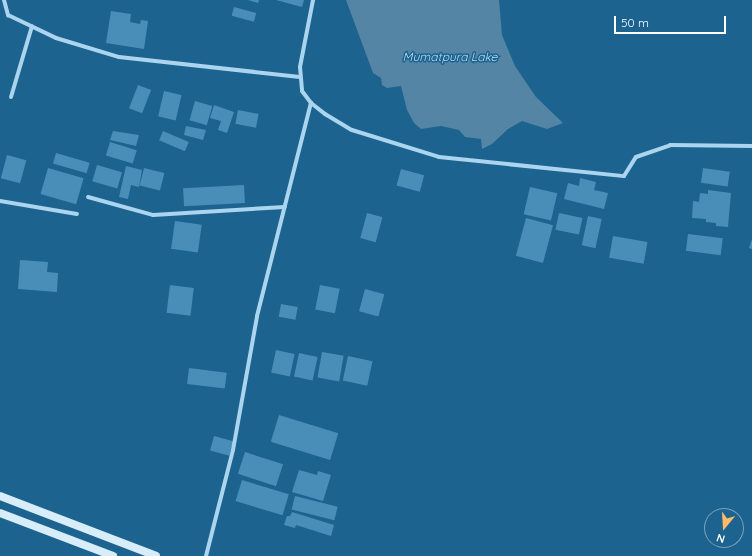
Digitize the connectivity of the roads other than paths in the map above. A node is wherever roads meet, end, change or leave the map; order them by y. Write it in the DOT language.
graph roads {
  1 [pos="4,0"];
  2 [pos="313,0"];
  3 [pos="32,26"];
  4 [pos="300,77"];
  5 [pos="11,97"];
  6 [pos="311,103"];
  7 [pos="752,146"];
  8 [pos="88,197"];
  9 [pos="0,201"];
  10 [pos="285,207"];
  11 [pos="77,214"];
  12 [pos="0,496"];
  13 [pos="0,513"];
  14 [pos="113,556"];
  15 [pos="156,556"];
  16 [pos="206,556"];
  1 -- 3 [label="street"];
  2 -- 4 [label="street"];
  3 -- 4 [label="street"];
  3 -- 5 [label="street"];
  4 -- 6 [label="street"];
  6 -- 7 [label="street"];
  6 -- 10 [label="street"];
  8 -- 10 [label="street"];
  9 -- 11 [label="street"];
  10 -- 16 [label="street"];
  12 -- 15 [label="street"];
  13 -- 14 [label="street"];
}
